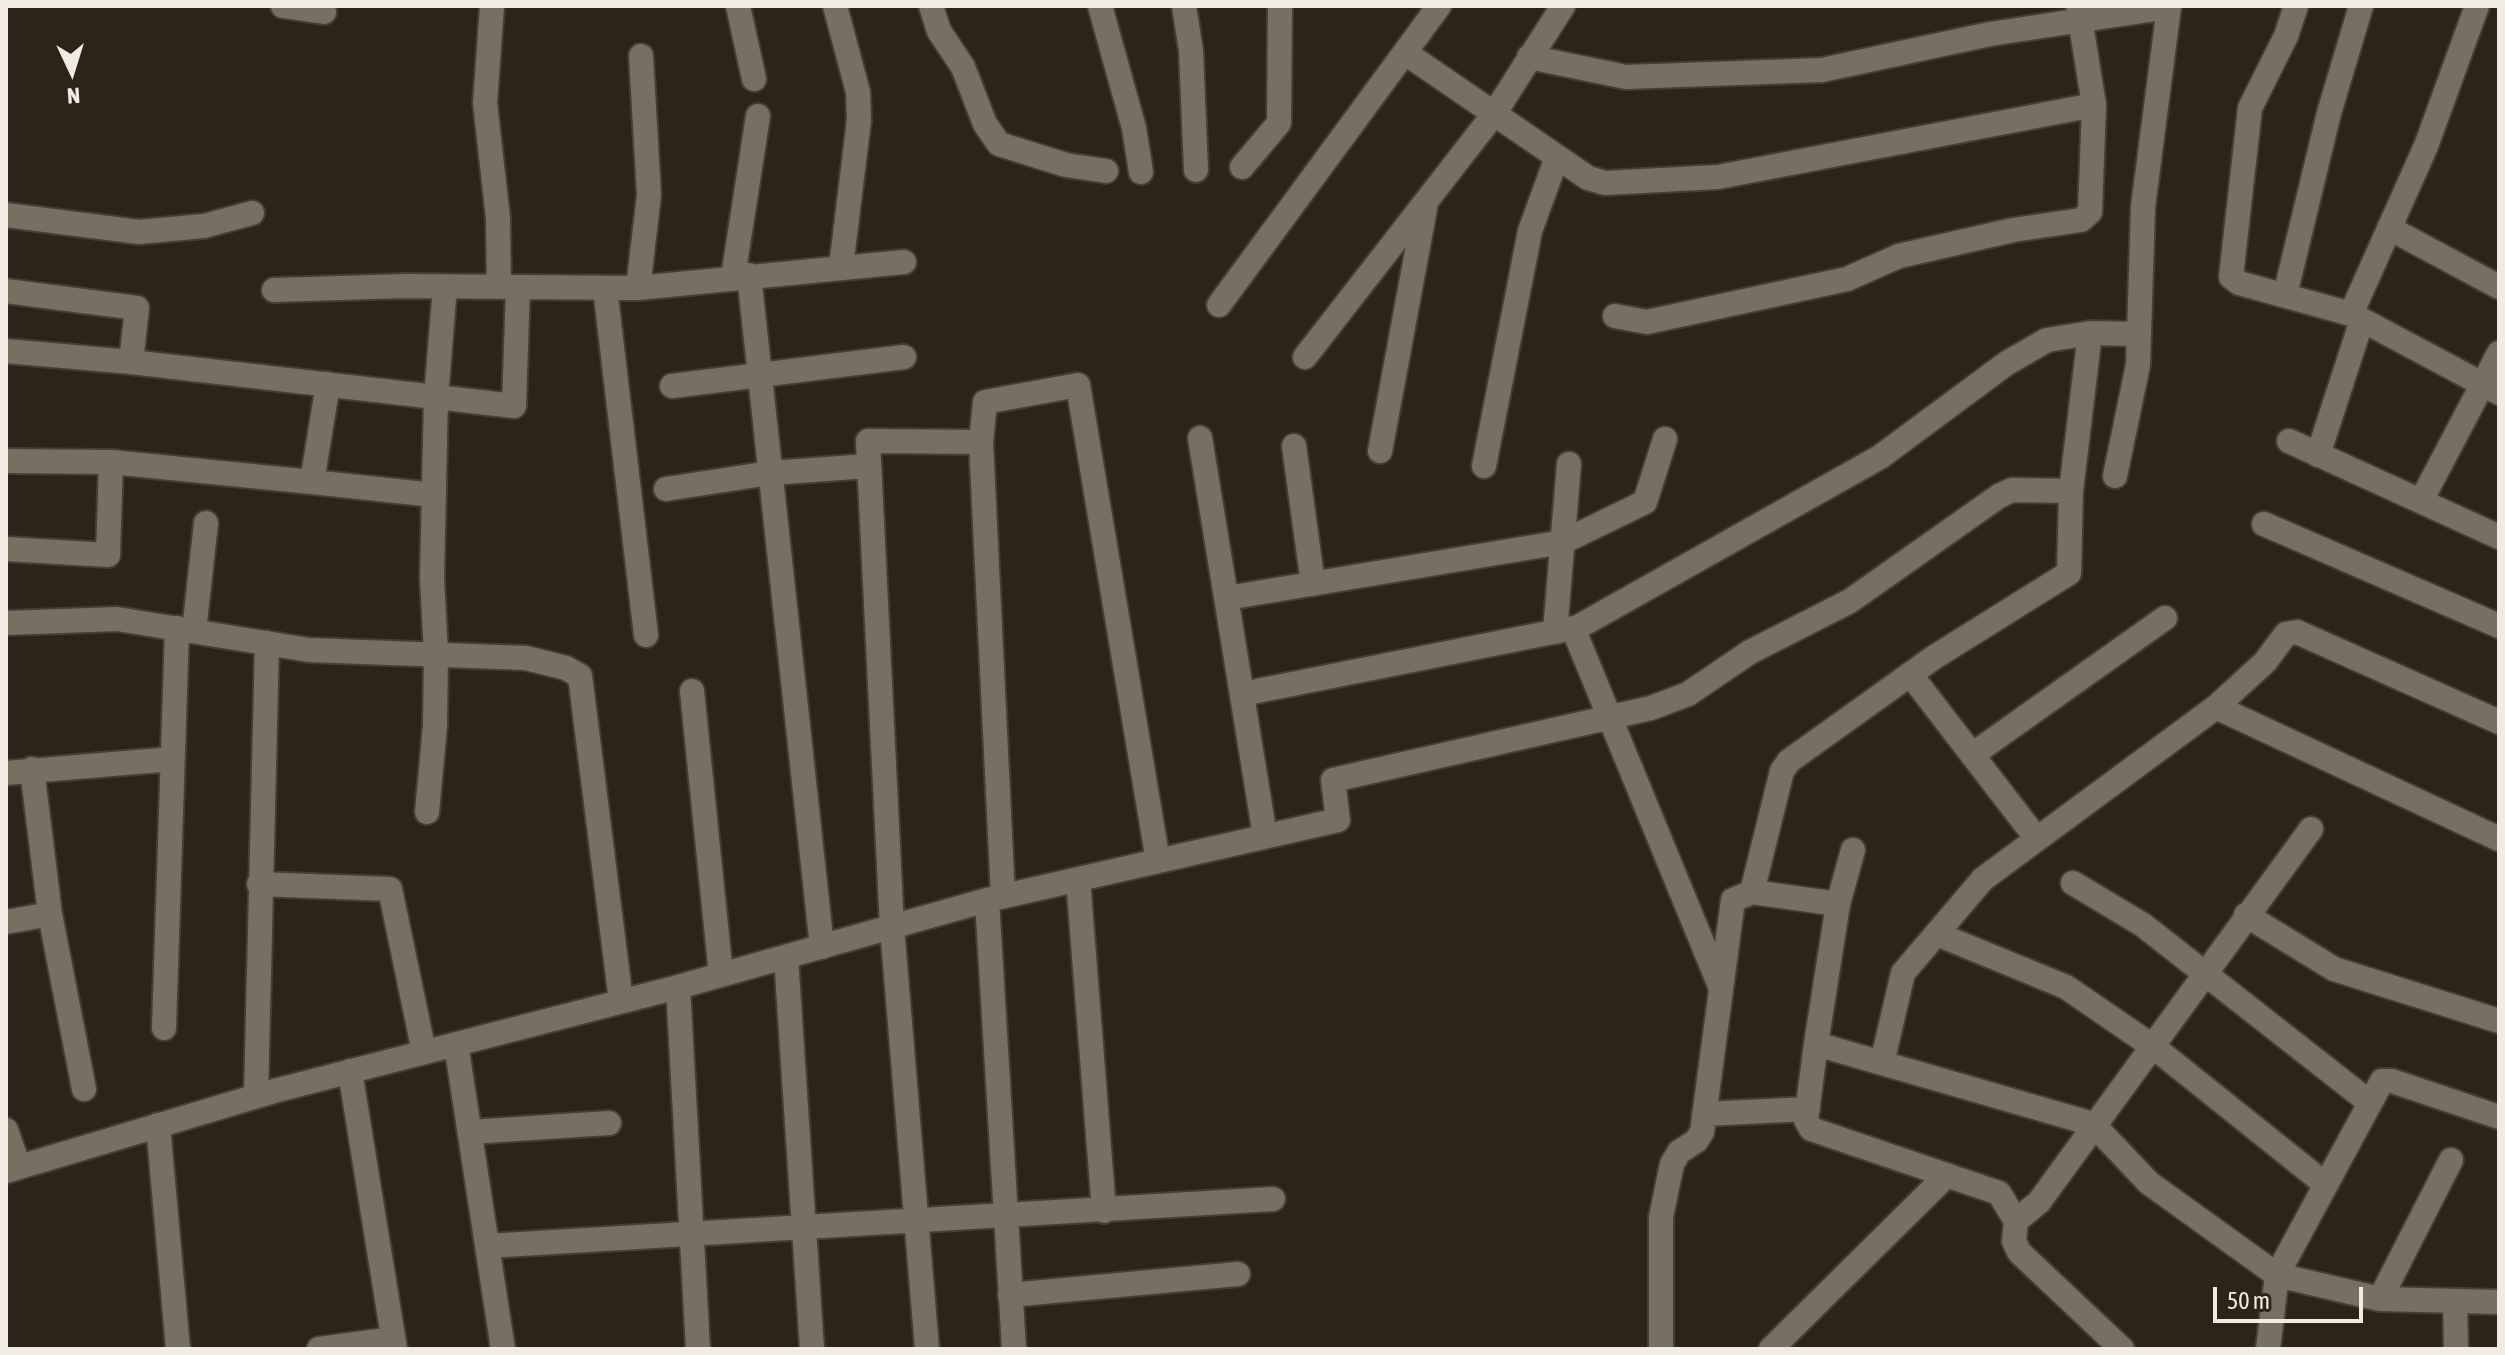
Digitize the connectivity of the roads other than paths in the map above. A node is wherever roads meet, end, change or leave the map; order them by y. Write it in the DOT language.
graph roads {
  1 [pos="283,6"];
  2 [pos="492,6"];
  3 [pos="738,6"];
  4 [pos="835,6"];
  5 [pos="931,6"];
  6 [pos="1100,6"];
  7 [pos="1184,6"];
  8 [pos="1280,6"];
  9 [pos="1439,6"];
  10 [pos="1563,6"];
  11 [pos="2296,6"];
  12 [pos="2361,6"];
  13 [pos="2477,6"];
  14 [pos="324,12"];
  15 [pos="2079,12"];
  16 [pos="1407,54"];
  17 [pos="641,56"];
  18 [pos="1529,57"];
  19 [pos="754,79"];
  20 [pos="2094,105"];
  21 [pos="1494,114"];
  22 [pos="758,116"];
  23 [pos="1557,157"];
  24 [pos="1242,167"];
  25 [pos="1196,170"];
  26 [pos="1106,171"];
  27 [pos="1141,172"];
  28 [pos="1426,201"];
  29 [pos="252,213"];
  30 [pos="6,215"];
  31 [pos="2389,228"];
  32 [pos="904,262"];
  33 [pos="841,267"];
  34 [pos="741,276"];
  35 [pos="445,287"];
  36 [pos="508,287"];
  37 [pos="2499,287"];
  38 [pos="605,288"];
  39 [pos="638,288"];
  40 [pos="274,290"];
  41 [pos="6,291"];
  42 [pos="2285,295"];
  43 [pos="1219,305"];
  44 [pos="1615,316"];
  45 [pos="2356,317"];
  46 [pos="2090,333"];
  47 [pos="2137,334"];
  48 [pos="6,351"];
  49 [pos="2499,353"];
  50 [pos="904,357"];
  51 [pos="1305,357"];
  52 [pos="131,362"];
  53 [pos="759,372"];
  54 [pos="328,384"];
  55 [pos="672,386"];
  56 [pos="2491,389"];
  57 [pos="436,397"];
  58 [pos="1200,438"];
  59 [pos="1665,439"];
  60 [pos="2289,441"];
  61 [pos="981,442"];
  62 [pos="1294,446"];
  63 [pos="1380,451"];
  64 [pos="2318,455"];
  65 [pos="6,461"];
  66 [pos="111,462"];
  67 [pos="1569,464"];
  68 [pos="869,466"];
  69 [pos="1484,466"];
  70 [pos="770,473"];
  71 [pos="2115,476"];
  72 [pos="312,482"];
  73 [pos="666,489"];
  74 [pos="2071,491"];
  75 [pos="434,495"];
  76 [pos="2421,501"];
  77 [pos="206,523"];
  78 [pos="2264,524"];
  79 [pos="2499,537"];
  80 [pos="1563,542"];
  81 [pos="6,549"];
  82 [pos="1313,584"];
  83 [pos="1227,598"];
  84 [pos="2165,618"];
  85 [pos="6,623"];
  86 [pos="2499,626"];
  87 [pos="186,629"];
  88 [pos="1564,630"];
  89 [pos="646,635"];
  90 [pos="267,643"];
  91 [pos="436,653"];
  92 [pos="1910,674"];
  93 [pos="692,691"];
  94 [pos="1242,694"];
  95 [pos="2216,707"];
  96 [pos="1608,716"];
  97 [pos="2499,722"];
  98 [pos="1972,755"];
  99 [pos="172,759"];
  100 [pos="32,769"];
  101 [pos="6,773"];
  102 [pos="427,812"];
  103 [pos="2311,829"];
  104 [pos="1265,836"];
  105 [pos="2037,839"];
  106 [pos="2499,839"];
  107 [pos="1853,850"];
  108 [pos="1158,861"];
  109 [pos="1078,879"];
  110 [pos="2073,883"];
  111 [pos="259,884"];
  112 [pos="1752,892"];
  113 [pos="995,898"];
  114 [pos="1838,904"];
  115 [pos="50,914"];
  116 [pos="2246,915"];
  117 [pos="6,922"];
  118 [pos="892,927"];
  119 [pos="1937,934"];
  120 [pos="822,947"];
  121 [pos="786,957"];
  122 [pos="2207,974"];
  123 [pos="721,975"];
  124 [pos="678,987"];
  125 [pos="1721,988"];
  126 [pos="621,1001"];
  127 [pos="2499,1021"];
  128 [pos="164,1028"];
  129 [pos="456,1044"];
  130 [pos="1816,1044"];
  131 [pos="2155,1048"];
  132 [pos="424,1052"];
  133 [pos="1882,1063"];
  134 [pos="350,1071"];
  135 [pos="84,1089"];
  136 [pos="256,1096"];
  137 [pos="2369,1102"];
  138 [pos="1808,1109"];
  139 [pos="1704,1114"];
  140 [pos="2499,1117"];
  141 [pos="609,1123"];
  142 [pos="2093,1124"];
  143 [pos="158,1125"];
  144 [pos="6,1130"];
  145 [pos="470,1132"];
  146 [pos="2451,1160"];
  147 [pos="12,1169"];
  148 [pos="1947,1175"];
  149 [pos="2325,1184"];
  150 [pos="1273,1199"];
  151 [pos="1104,1211"];
  152 [pos="1006,1216"];
  153 [pos="916,1219"];
  154 [pos="2016,1221"];
  155 [pos="804,1226"];
  156 [pos="692,1233"];
  157 [pos="487,1246"];
  158 [pos="1238,1274"];
  159 [pos="2277,1275"];
  160 [pos="1010,1295"];
  161 [pos="2380,1299"];
  162 [pos="2455,1302"];
  163 [pos="2499,1302"];
  164 [pos="394,1344"];
  165 [pos="178,1349"];
  166 [pos="319,1349"];
  167 [pos="503,1349"];
  168 [pos="698,1349"];
  169 [pos="812,1349"];
  170 [pos="927,1349"];
  171 [pos="1014,1349"];
  172 [pos="1661,1349"];
  173 [pos="1771,1349"];
  174 [pos="2122,1349"];
  175 [pos="2268,1349"];
  176 [pos="2456,1349"];
  1 -- 14 [label="street"];
  2 -- 36 [label="street"];
  3 -- 19 [label="street"];
  4 -- 33 [label="street"];
  5 -- 26 [label="street"];
  6 -- 27 [label="street"];
  7 -- 25 [label="street"];
  8 -- 24 [label="street"];
  9 -- 16 [label="street"];
  10 -- 18 [label="street"];
  11 -- 42 [label="street"];
  12 -- 42 [label="street"];
  13 -- 31 [label="street"];
  15 -- 18 [label="street"];
  15 -- 20 [label="street"];
  15 -- 47 [label="street"];
  16 -- 21 [label="street"];
  16 -- 43 [label="street"];
  17 -- 39 [label="street"];
  18 -- 21 [label="street"];
  20 -- 23 [label="street"];
  20 -- 44 [label="street"];
  21 -- 23 [label="street"];
  21 -- 28 [label="street"];
  22 -- 34 [label="street"];
  23 -- 69 [label="street"];
  28 -- 51 [label="street"];
  28 -- 63 [label="street"];
  29 -- 30 [label="street"];
  31 -- 37 [label="street"];
  31 -- 45 [label="street"];
  32 -- 33 [label="street"];
  33 -- 34 [label="street"];
  34 -- 39 [label="street"];
  34 -- 53 [label="street"];
  35 -- 36 [label="street"];
  35 -- 40 [label="street"];
  35 -- 57 [label="street"];
  36 -- 38 [label="street"];
  36 -- 57 [label="street"];
  38 -- 39 [label="street"];
  38 -- 89 [label="street"];
  41 -- 52 [label="street"];
  42 -- 45 [label="street"];
  45 -- 56 [label="street"];
  45 -- 64 [label="street"];
  46 -- 47 [label="street"];
  46 -- 74 [label="street"];
  46 -- 88 [label="street"];
  47 -- 71 [label="street"];
  48 -- 52 [label="street"];
  49 -- 56 [label="street"];
  50 -- 53 [label="street"];
  52 -- 54 [label="street"];
  53 -- 55 [label="street"];
  53 -- 70 [label="street"];
  54 -- 57 [label="street"];
  54 -- 72 [label="street"];
  56 -- 76 [label="street"];
  57 -- 75 [label="street"];
  58 -- 83 [label="street"];
  59 -- 80 [label="street"];
  60 -- 64 [label="street"];
  61 -- 68 [label="street"];
  61 -- 108 [label="street"];
  61 -- 113 [label="street"];
  62 -- 82 [label="street"];
  64 -- 76 [label="street"];
  65 -- 66 [label="street"];
  66 -- 72 [label="street"];
  66 -- 81 [label="street"];
  67 -- 80 [label="street"];
  68 -- 70 [label="street"];
  68 -- 118 [label="street"];
  70 -- 73 [label="street"];
  70 -- 120 [label="street"];
  72 -- 75 [label="street"];
  74 -- 92 [label="street"];
  74 -- 96 [label="street"];
  75 -- 91 [label="street"];
  76 -- 79 [label="street"];
  77 -- 87 [label="street"];
  78 -- 86 [label="street"];
  80 -- 82 [label="street"];
  80 -- 88 [label="street"];
  82 -- 83 [label="street"];
  83 -- 94 [label="street"];
  84 -- 98 [label="street"];
  85 -- 87 [label="street"];
  87 -- 90 [label="street"];
  87 -- 99 [label="street"];
  88 -- 94 [label="street"];
  88 -- 96 [label="street"];
  90 -- 91 [label="street"];
  90 -- 111 [label="street"];
  91 -- 102 [label="street"];
  91 -- 126 [label="street"];
  92 -- 98 [label="street"];
  92 -- 112 [label="street"];
  93 -- 123 [label="street"];
  94 -- 104 [label="street"];
  95 -- 97 [label="street"];
  95 -- 105 [label="street"];
  95 -- 106 [label="street"];
  96 -- 104 [label="street"];
  96 -- 125 [label="street"];
  98 -- 105 [label="street"];
  99 -- 100 [label="street"];
  99 -- 128 [label="street"];
  100 -- 101 [label="street"];
  100 -- 115 [label="street"];
  103 -- 116 [label="street"];
  104 -- 108 [label="street"];
  105 -- 119 [label="street"];
  107 -- 114 [label="street"];
  108 -- 109 [label="street"];
  109 -- 113 [label="street"];
  109 -- 151 [label="street"];
  110 -- 122 [label="street"];
  111 -- 132 [label="street"];
  111 -- 136 [label="street"];
  112 -- 114 [label="street"];
  112 -- 125 [label="street"];
  113 -- 118 [label="street"];
  113 -- 152 [label="street"];
  114 -- 130 [label="street"];
  115 -- 117 [label="street"];
  115 -- 135 [label="street"];
  116 -- 122 [label="street"];
  116 -- 127 [label="street"];
  118 -- 120 [label="street"];
  118 -- 153 [label="street"];
  119 -- 131 [label="street"];
  119 -- 133 [label="street"];
  120 -- 121 [label="street"];
  121 -- 123 [label="street"];
  121 -- 155 [label="street"];
  122 -- 131 [label="street"];
  122 -- 137 [label="street"];
  123 -- 124 [label="street"];
  124 -- 126 [label="street"];
  124 -- 156 [label="street"];
  125 -- 139 [label="street"];
  126 -- 129 [label="street"];
  129 -- 132 [label="street"];
  129 -- 145 [label="street"];
  130 -- 133 [label="street"];
  130 -- 138 [label="street"];
  131 -- 142 [label="street"];
  131 -- 149 [label="street"];
  132 -- 134 [label="street"];
  133 -- 142 [label="street"];
  134 -- 136 [label="street"];
  134 -- 164 [label="street"];
  136 -- 143 [label="street"];
  137 -- 140 [label="street"];
  137 -- 149 [label="street"];
  138 -- 139 [label="street"];
  138 -- 148 [label="street"];
  139 -- 172 [label="street"];
  141 -- 145 [label="street"];
  142 -- 154 [label="street"];
  142 -- 159 [label="street"];
  143 -- 147 [label="street"];
  143 -- 165 [label="street"];
  144 -- 147 [label="street"];
  145 -- 157 [label="street"];
  146 -- 161 [label="street"];
  148 -- 154 [label="street"];
  148 -- 173 [label="street"];
  149 -- 159 [label="street"];
  150 -- 151 [label="street"];
  151 -- 152 [label="street"];
  152 -- 153 [label="street"];
  152 -- 160 [label="street"];
  153 -- 155 [label="street"];
  153 -- 170 [label="street"];
  154 -- 174 [label="street"];
  155 -- 156 [label="street"];
  155 -- 169 [label="street"];
  156 -- 157 [label="street"];
  156 -- 168 [label="street"];
  157 -- 167 [label="street"];
  158 -- 160 [label="street"];
  159 -- 161 [label="street"];
  159 -- 175 [label="street"];
  160 -- 171 [label="street"];
  161 -- 162 [label="street"];
  162 -- 163 [label="street"];
  162 -- 176 [label="street"];
  164 -- 166 [label="street"];
}
